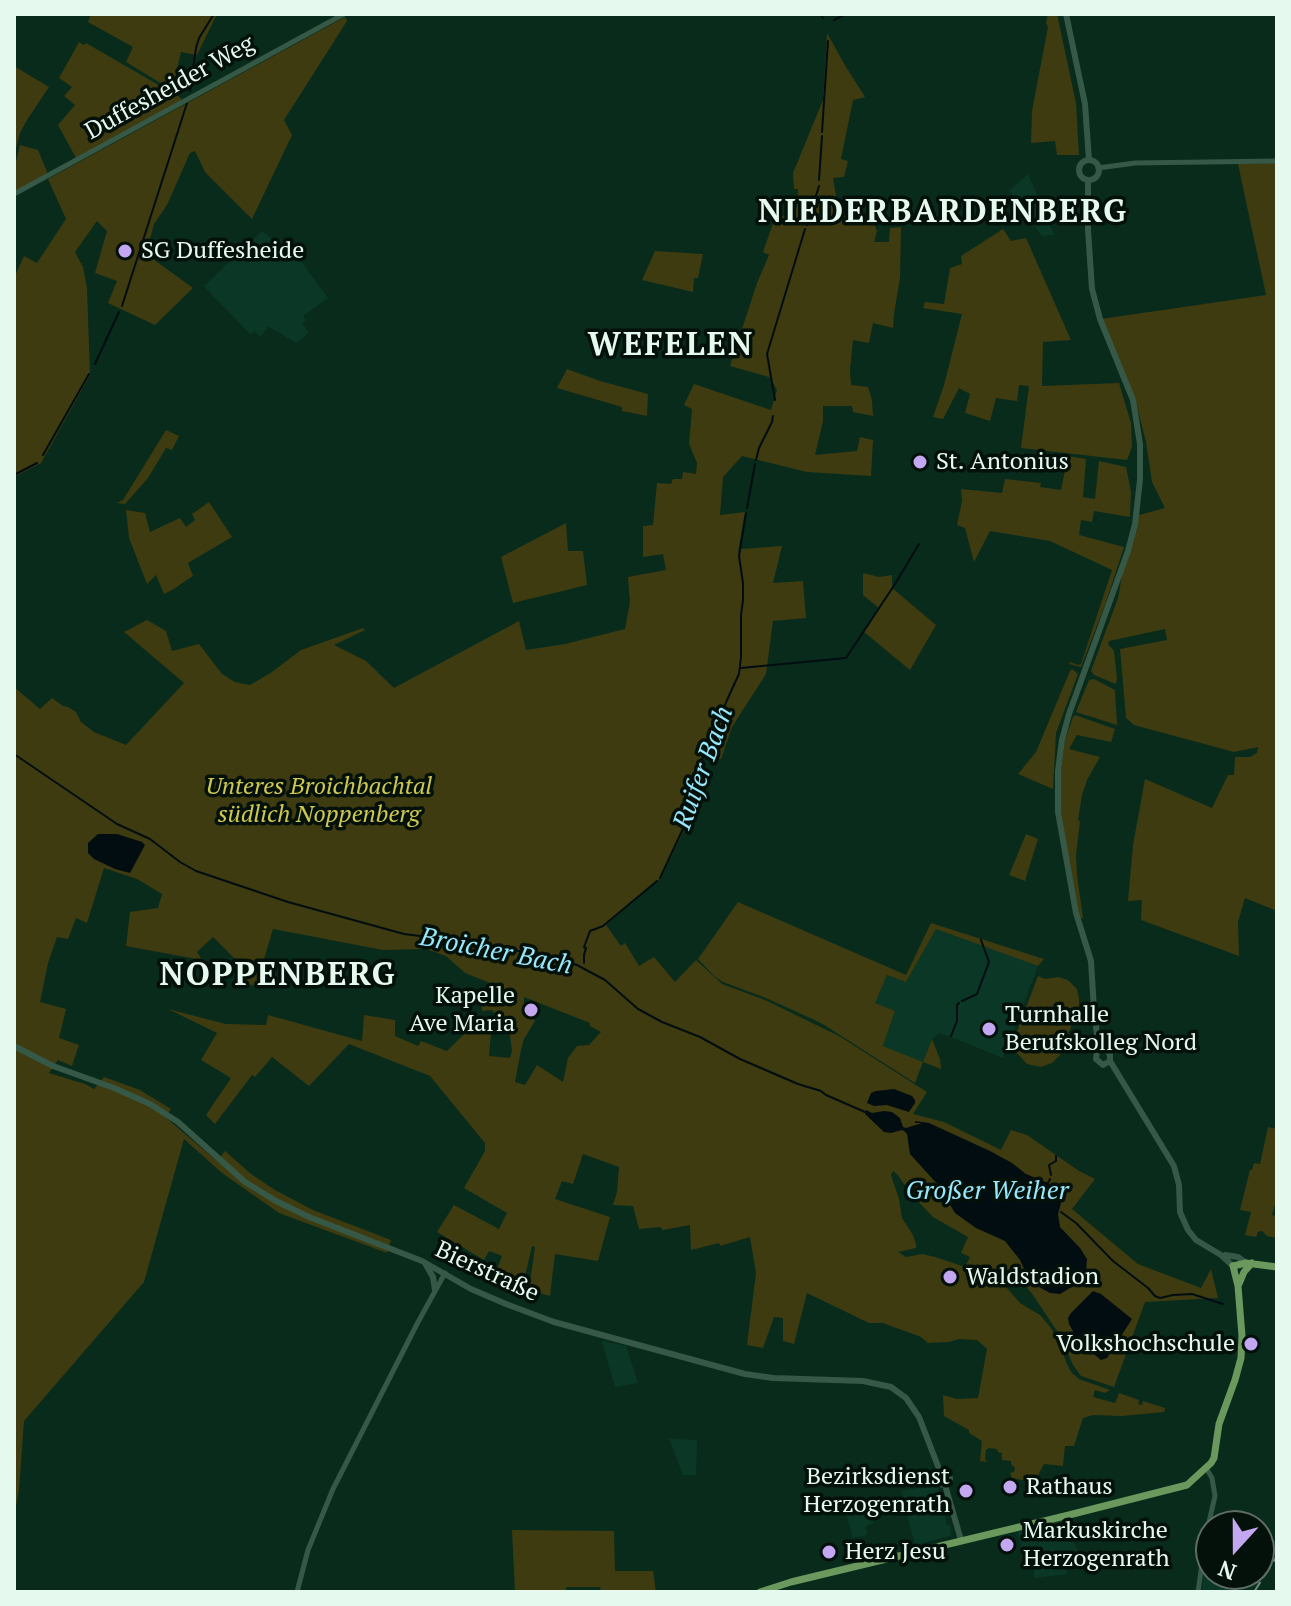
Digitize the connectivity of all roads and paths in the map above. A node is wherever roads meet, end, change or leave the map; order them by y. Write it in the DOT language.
graph roads {
  1 [pos="344,14"];
  2 [pos="1066,14"];
  3 [pos="1089,160"];
  4 [pos="1277,161"];
  5 [pos="1098,168"];
  6 [pos="1088,180"];
  7 [pos="14,194"];
  8 [pos="14,1046"];
  9 [pos="1102,1051"];
  10 [pos="1109,1062"];
  11 [pos="1221,1255"];
  12 [pos="424,1262"];
  13 [pos="1249,1263"];
  14 [pos="1233,1266"];
  15 [pos="1277,1267"];
  16 [pos="445,1273"];
  17 [pos="1238,1286"];
  18 [pos="435,1290"];
  19 [pos="1206,1468"];
  20 [pos="961,1540"];
  21 [pos="297,1592"];
  22 [pos="760,1592"];
  23 [pos="1198,1592"];
  1 -- 7 [label="street, Duffesheider Weg"];
  2 -- 3 [label="main road"];
  3 -- 5 [label="main road"];
  3 -- 6 [label="main road"];
  4 -- 5 [label="street"];
  5 -- 6 [label="main road"];
  6 -- 9 [label="main road"];
  8 -- 12 [label="main road, Bierstraße"];
  9 -- 10 [label="main road"];
  9 -- 10 [label="main road"];
  10 -- 11 [label="main road"];
  11 -- 13 [label="main road"];
  11 -- 14 [label="main road"];
  12 -- 16 [label="main road, Bierstraße"];
  12 -- 18 [label="main road"];
  13 -- 14 [label="main road"];
  13 -- 15 [label="main road"];
  13 -- 17 [label="main road"];
  14 -- 17 [label="main road"];
  16 -- 18 [label="street"];
  16 -- 20 [label="main road, Bierstraße"];
  17 -- 19 [label="main road"];
  18 -- 21 [label="street"];
  19 -- 20 [label="main road"];
  19 -- 23 [label="street"];
  20 -- 22 [label="main road"];
}
